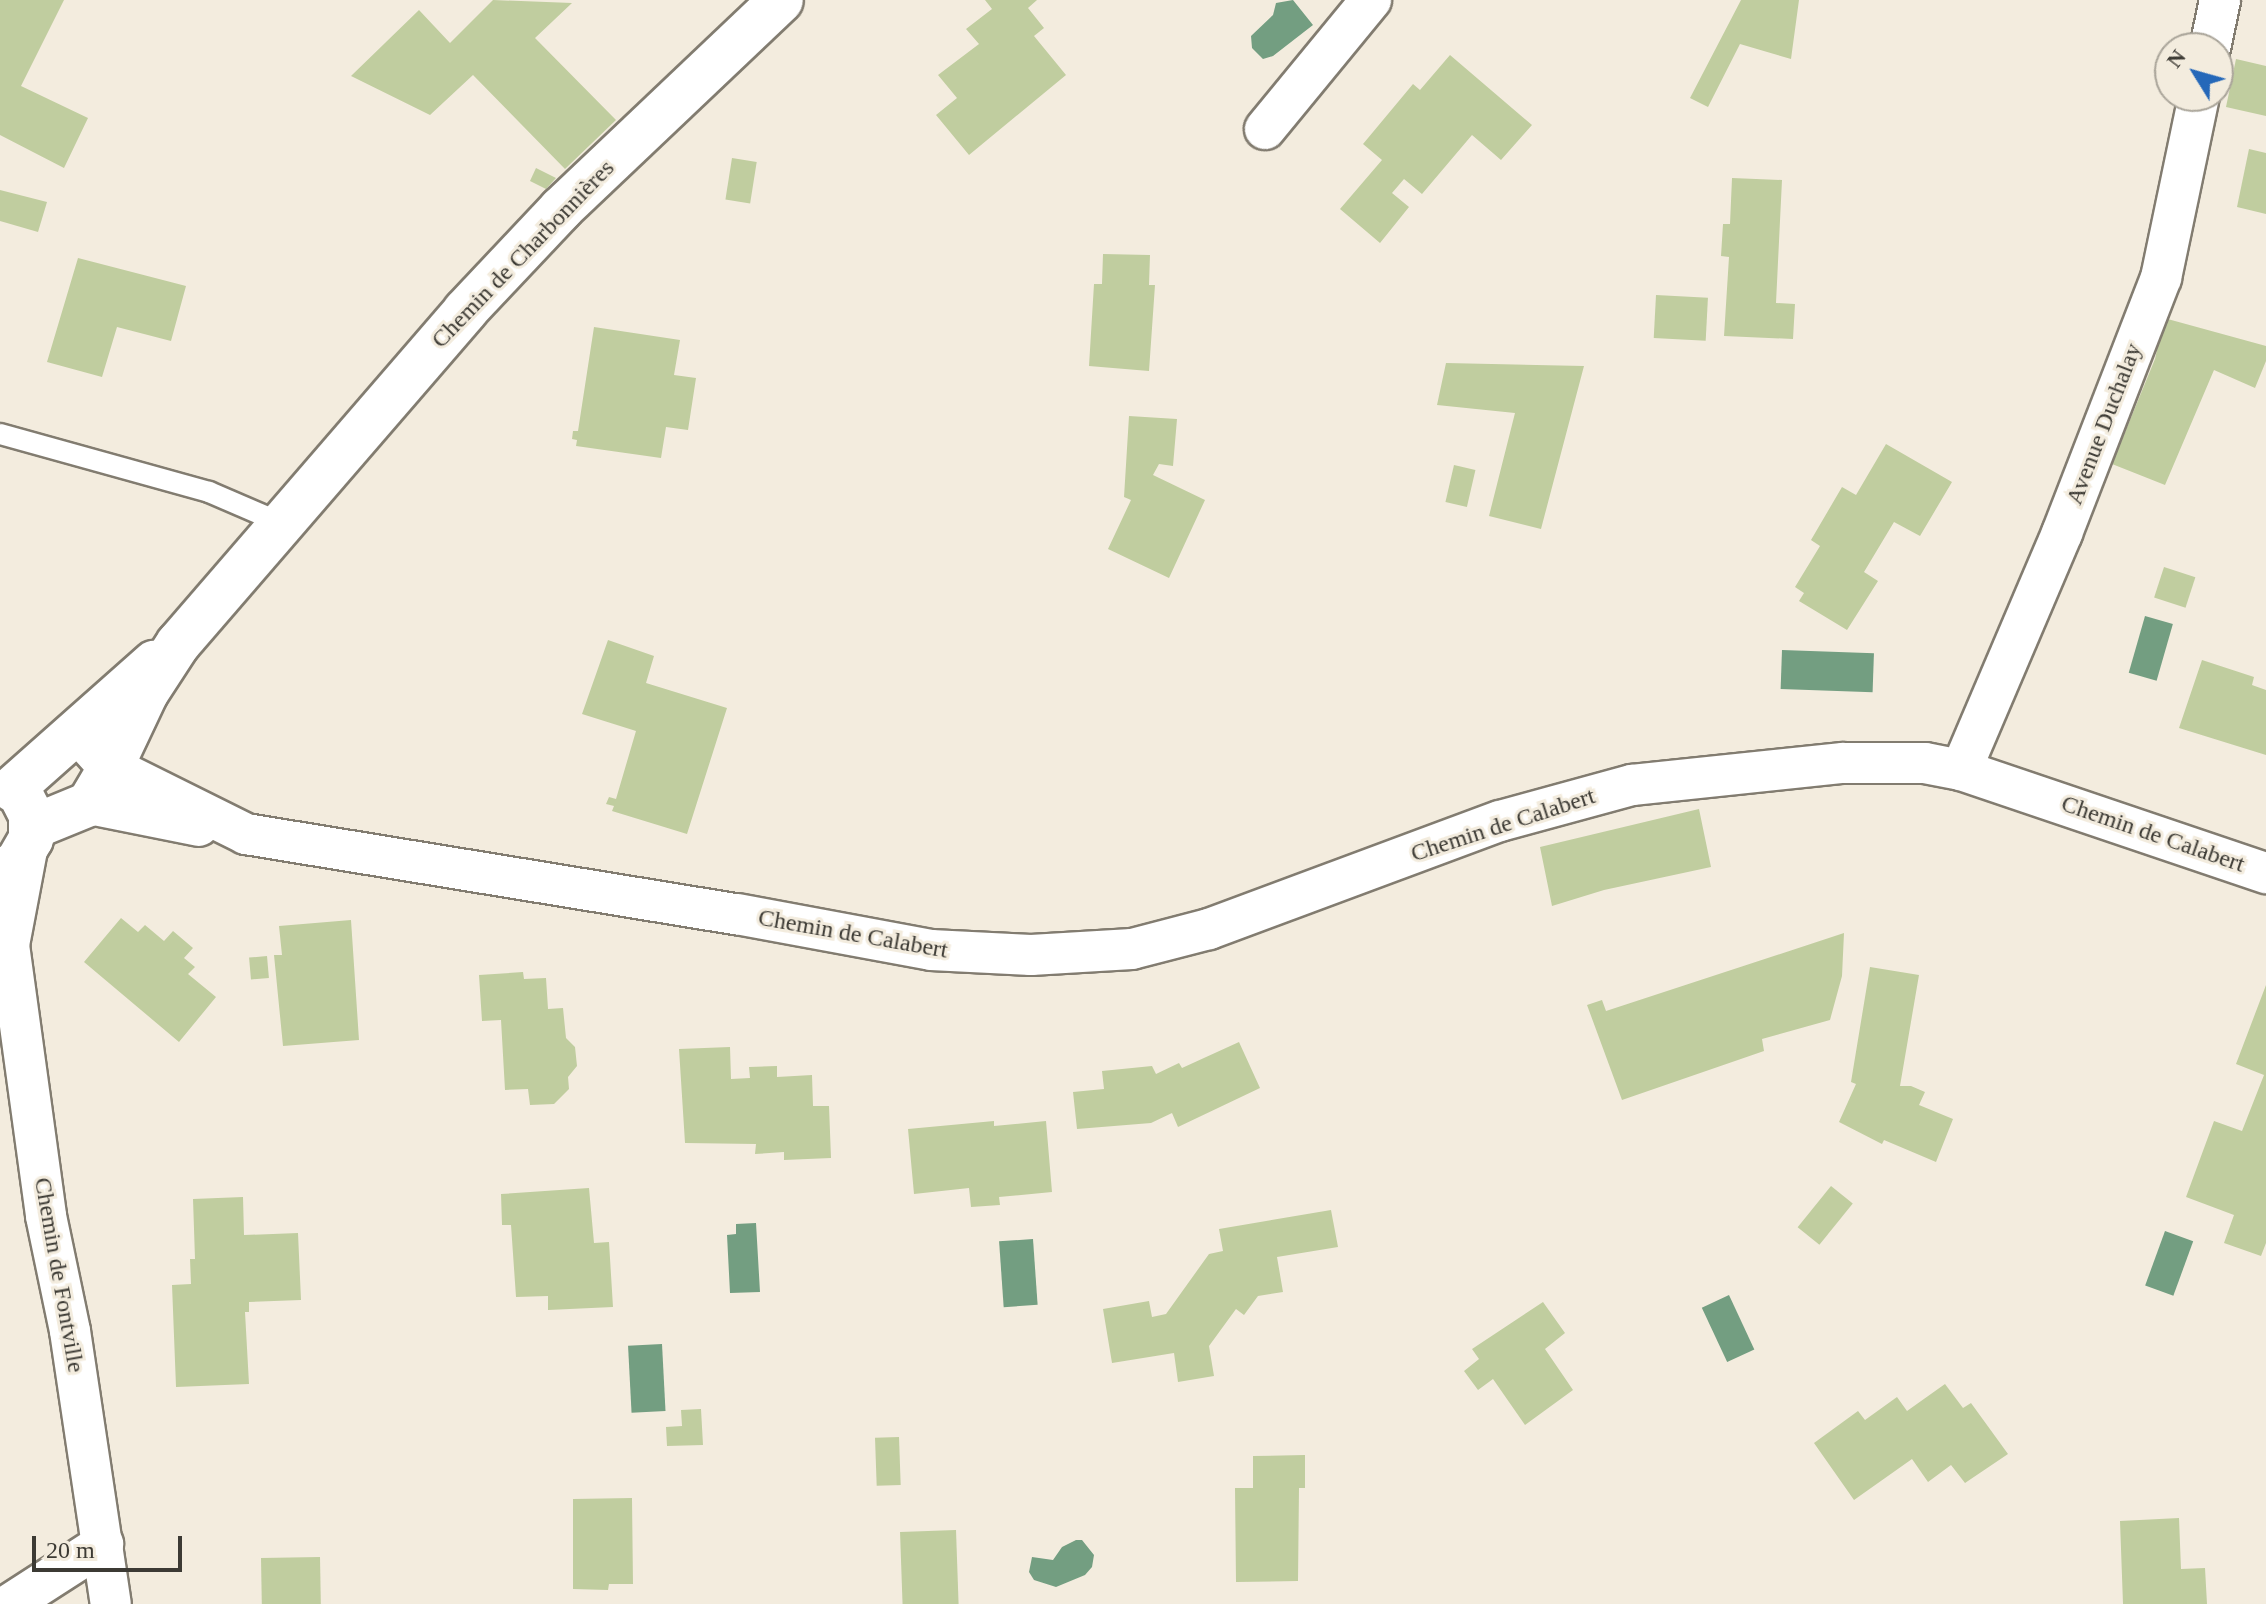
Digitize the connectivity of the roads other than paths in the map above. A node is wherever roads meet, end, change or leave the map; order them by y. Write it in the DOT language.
graph roads {
  1 [pos="781,0"];
  2 [pos="1371,0"];
  3 [pos="2220,0"];
  4 [pos="2213,32"];
  5 [pos="2196,112"];
  6 [pos="1265,129"];
  7 [pos="0,434"];
  8 [pos="281,523"];
  9 [pos="178,644"];
  10 [pos="78,730"];
  11 [pos="1964,764"];
  12 [pos="111,767"];
  13 [pos="6,786"];
  14 [pos="89,804"];
  15 [pos="246,834"];
  16 [pos="20,850"];
  17 [pos="2266,873"];
  18 [pos="4,935"];
  19 [pos="103,1544"];
  20 [pos="10,1604"];
  21 [pos="111,1604"];
  1 -- 8 [label="street, Chemin de Charbonnières"];
  2 -- 6 [label="street"];
  3 -- 4 [label="street"];
  5 -- 11 [label="street, Avenue Duchalay"];
  7 -- 8 [label="lane"];
  8 -- 9 [label="street, Chemin de Charbonnières"];
  9 -- 10 [label="street, Chemin de Charbonnières"];
  9 -- 12 [label="street, Chemin de Charbonnières"];
  10 -- 12 [label="street"];
  10 -- 13 [label="street, Chemin de Charbonnières"];
  11 -- 15 [label="street, Chemin de Calabert"];
  11 -- 17 [label="street, Chemin de Calabert"];
  12 -- 14 [label="street, Chemin de Charbonnières"];
  12 -- 15 [label="street, Chemin de Calabert"];
  13 -- 16 [label="street, Chemin de Charbonnières"];
  14 -- 15 [label="street"];
  14 -- 16 [label="street"];
  16 -- 18 [label="street, Chemin de Fontville"];
  18 -- 19 [label="street, Chemin de Fontville"];
  19 -- 20 [label="street"];
  19 -- 21 [label="street, Chemin de Fontville"];
}
